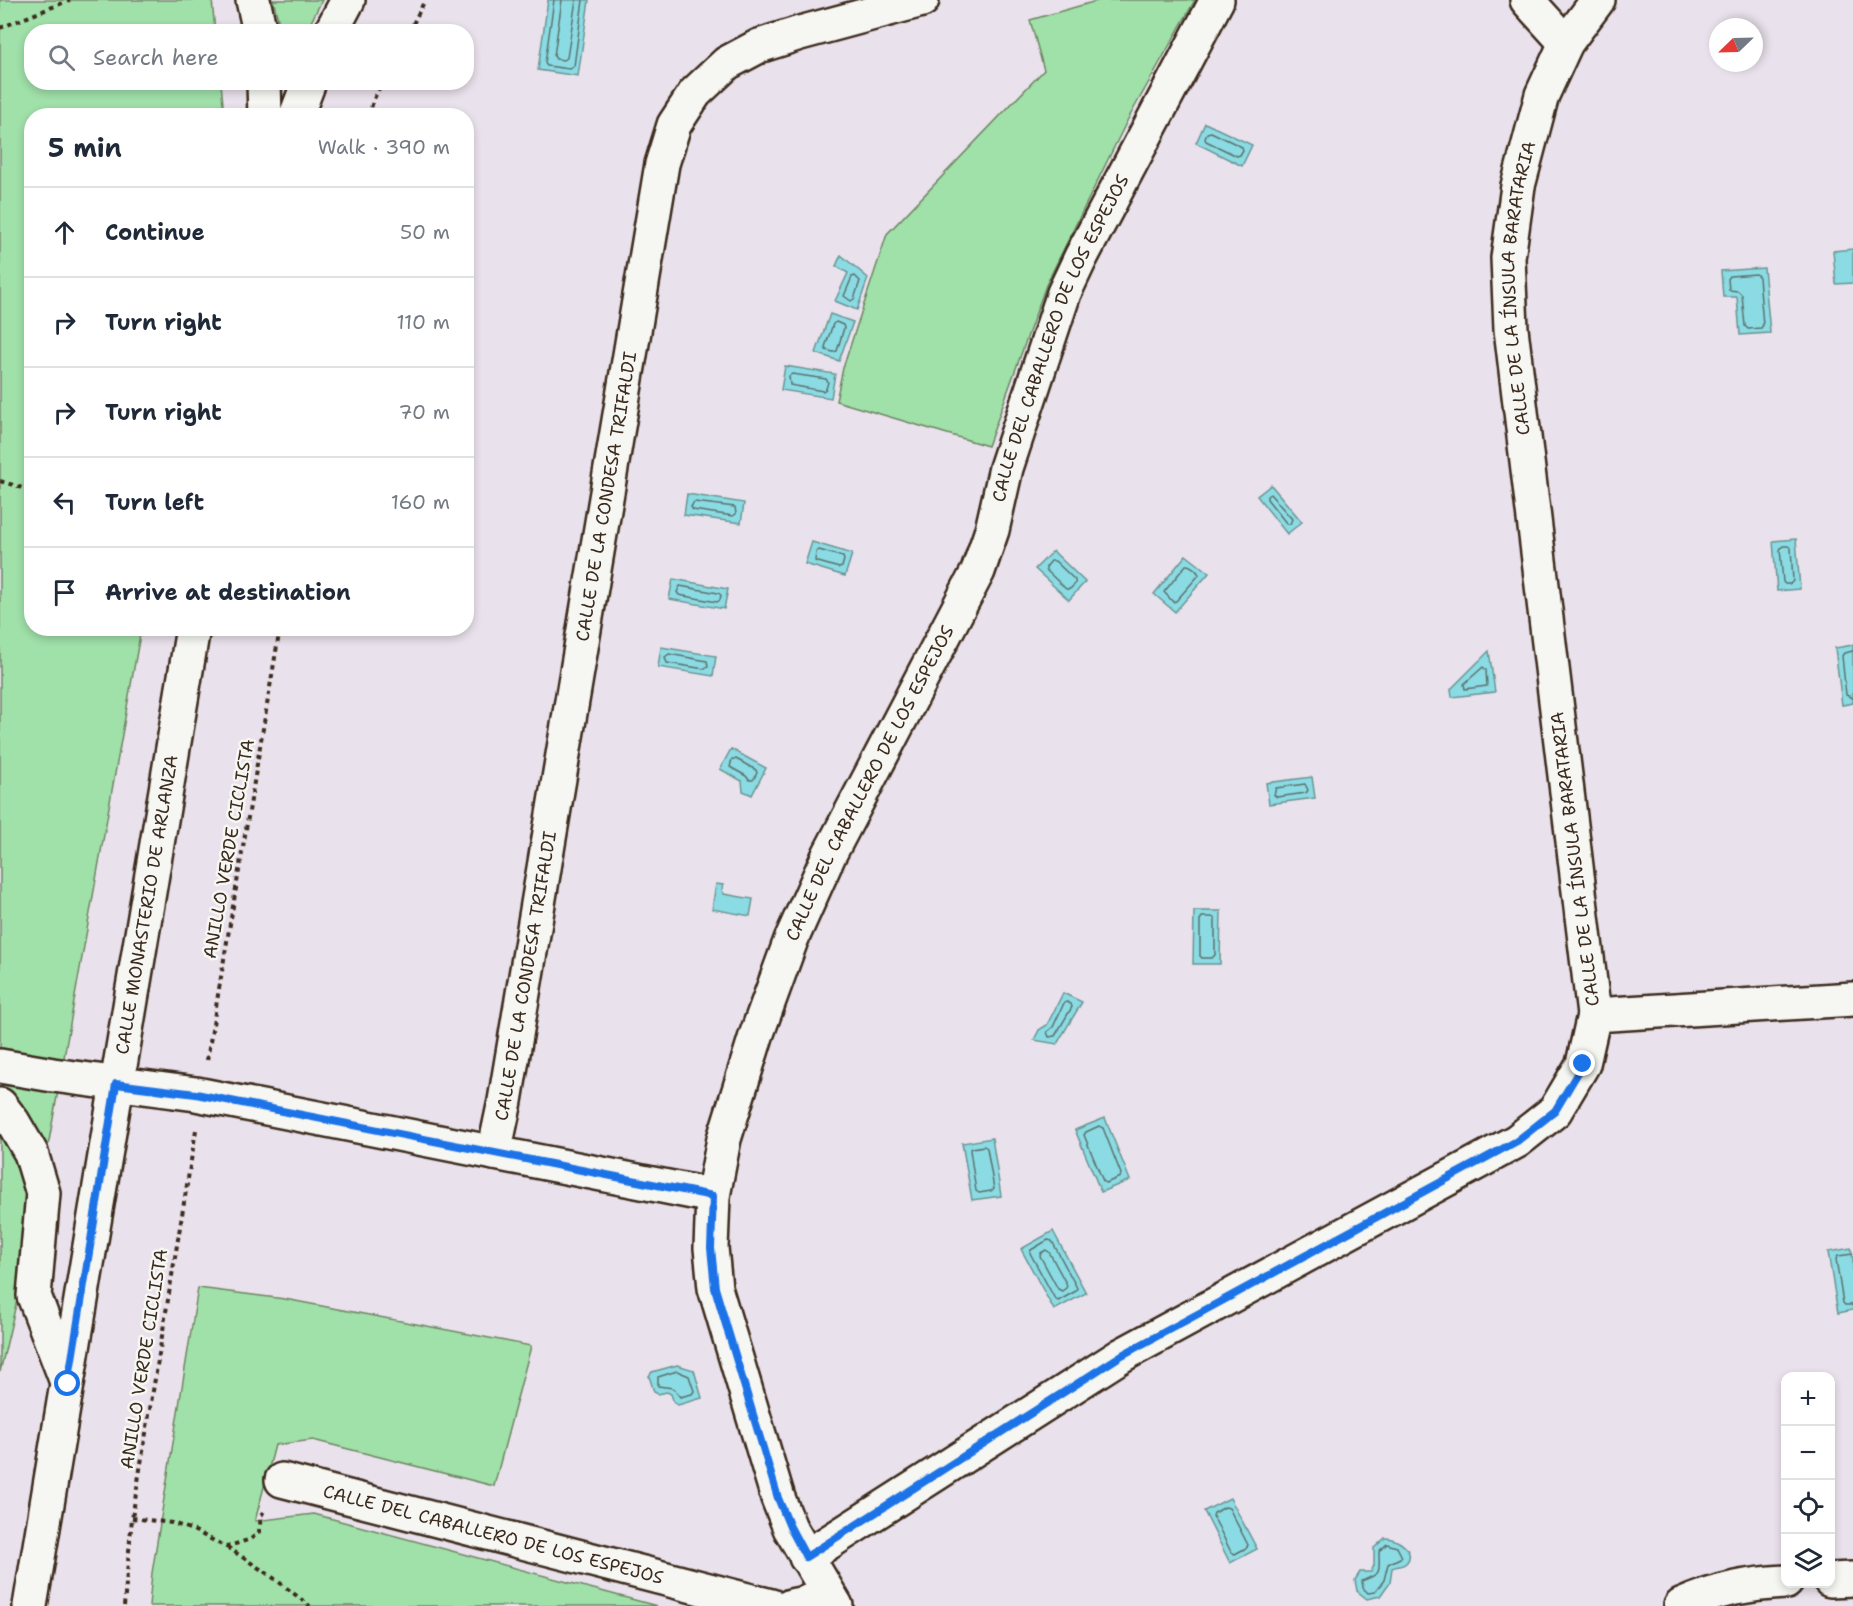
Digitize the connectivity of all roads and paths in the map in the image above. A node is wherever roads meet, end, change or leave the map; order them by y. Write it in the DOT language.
graph roads {
  1 [pos="70,0"];
  2 [pos="253,0"];
  3 [pos="348,0"];
  4 [pos="425,0"];
  5 [pos="922,0"];
  6 [pos="1217,0"];
  7 [pos="1527,0"];
  8 [pos="1598,0"];
  9 [pos="258,24"];
  10 [pos="335,24"];
  11 [pos="413,24"];
  12 [pos="0,28"];
  13 [pos="1566,43"];
  14 [pos="264,90"];
  15 [pos="306,90"];
  16 [pos="378,90"];
  17 [pos="265,108"];
  18 [pos="299,108"];
  19 [pos="371,108"];
  20 [pos="0,481"];
  21 [pos="24,488"];
  22 [pos="192,636"];
  23 [pos="279,636"];
  24 [pos="1853,999"];
  25 [pos="1594,1015"];
  26 [pos="206,1065"];
  27 [pos="0,1066"];
  28 [pos="116,1084"];
  29 [pos="0,1105"];
  30 [pos="196,1129"];
  31 [pos="494,1153"];
  32 [pos="713,1196"];
  33 [pos="68,1384"];
  34 [pos="282,1480"];
  35 [pos="132,1518"];
  36 [pos="226,1547"];
  37 [pos="806,1557"];
  38 [pos="1853,1579"];
  39 [pos="1835,1580"];
  40 [pos="1781,1582"];
  41 [pos="831,1600"];
  42 [pos="30,1603"];
  43 [pos="124,1606"];
  44 [pos="310,1606"];
  45 [pos="771,1606"];
  46 [pos="791,1606"];
  47 [pos="1681,1606"];
  1 -- 12 [label="path"];
  2 -- 9 [label="street"];
  3 -- 10 [label="street"];
  4 -- 11 [label="path"];
  5 -- 31 [label="street, CALLE DE LA CONDESA TRIFALDI"];
  6 -- 32 [label="street, CALLE DEL CABALLERO DE LOS ESPEJOS"];
  7 -- 13 [label="street"];
  8 -- 13 [label="street, CALLE DE LA ÍNSULA BARATARIA"];
  13 -- 25 [label="street, CALLE DE LA ÍNSULA BARATARIA"];
  14 -- 17 [label="street"];
  15 -- 18 [label="street"];
  16 -- 19 [label="path"];
  20 -- 21 [label="path"];
  22 -- 28 [label="street, CALLE MONASTERIO DE ARLANZA"];
  23 -- 26 [label="path, ANILLO VERDE CICLISTA"];
  24 -- 25 [label="street"];
  25 -- 37 [label="street, CALLE DE LA ÍNSULA BARATARIA"];
  27 -- 28 [label="street"];
  28 -- 31 [label="street"];
  28 -- 33 [label="street, CALLE MONASTERIO DE ARLANZA"];
  29 -- 33 [label="street"];
  30 -- 35 [label="path, ANILLO VERDE CICLISTA"];
  31 -- 32 [label="street"];
  32 -- 37 [label="street, CALLE DEL CABALLERO DE LOS ESPEJOS"];
  33 -- 42 [label="street, CALLE MONASTERIO DE ARLANZA"];
  34 -- 36 [label="path"];
  34 -- 45 [label="street, CALLE DEL CABALLERO DE LOS ESPEJOS"];
  35 -- 36 [label="path"];
  35 -- 43 [label="path, ANILLO VERDE CICLISTA"];
  36 -- 44 [label="path"];
  37 -- 41 [label="street, CALLE DEL CABALLERO DE LOS ESPEJOS"];
  38 -- 39 [label="street"];
  40 -- 47 [label="street"];
  41 -- 46 [label="street, CALLE DEL CABALLERO DE LOS ESPEJOS"];
}
